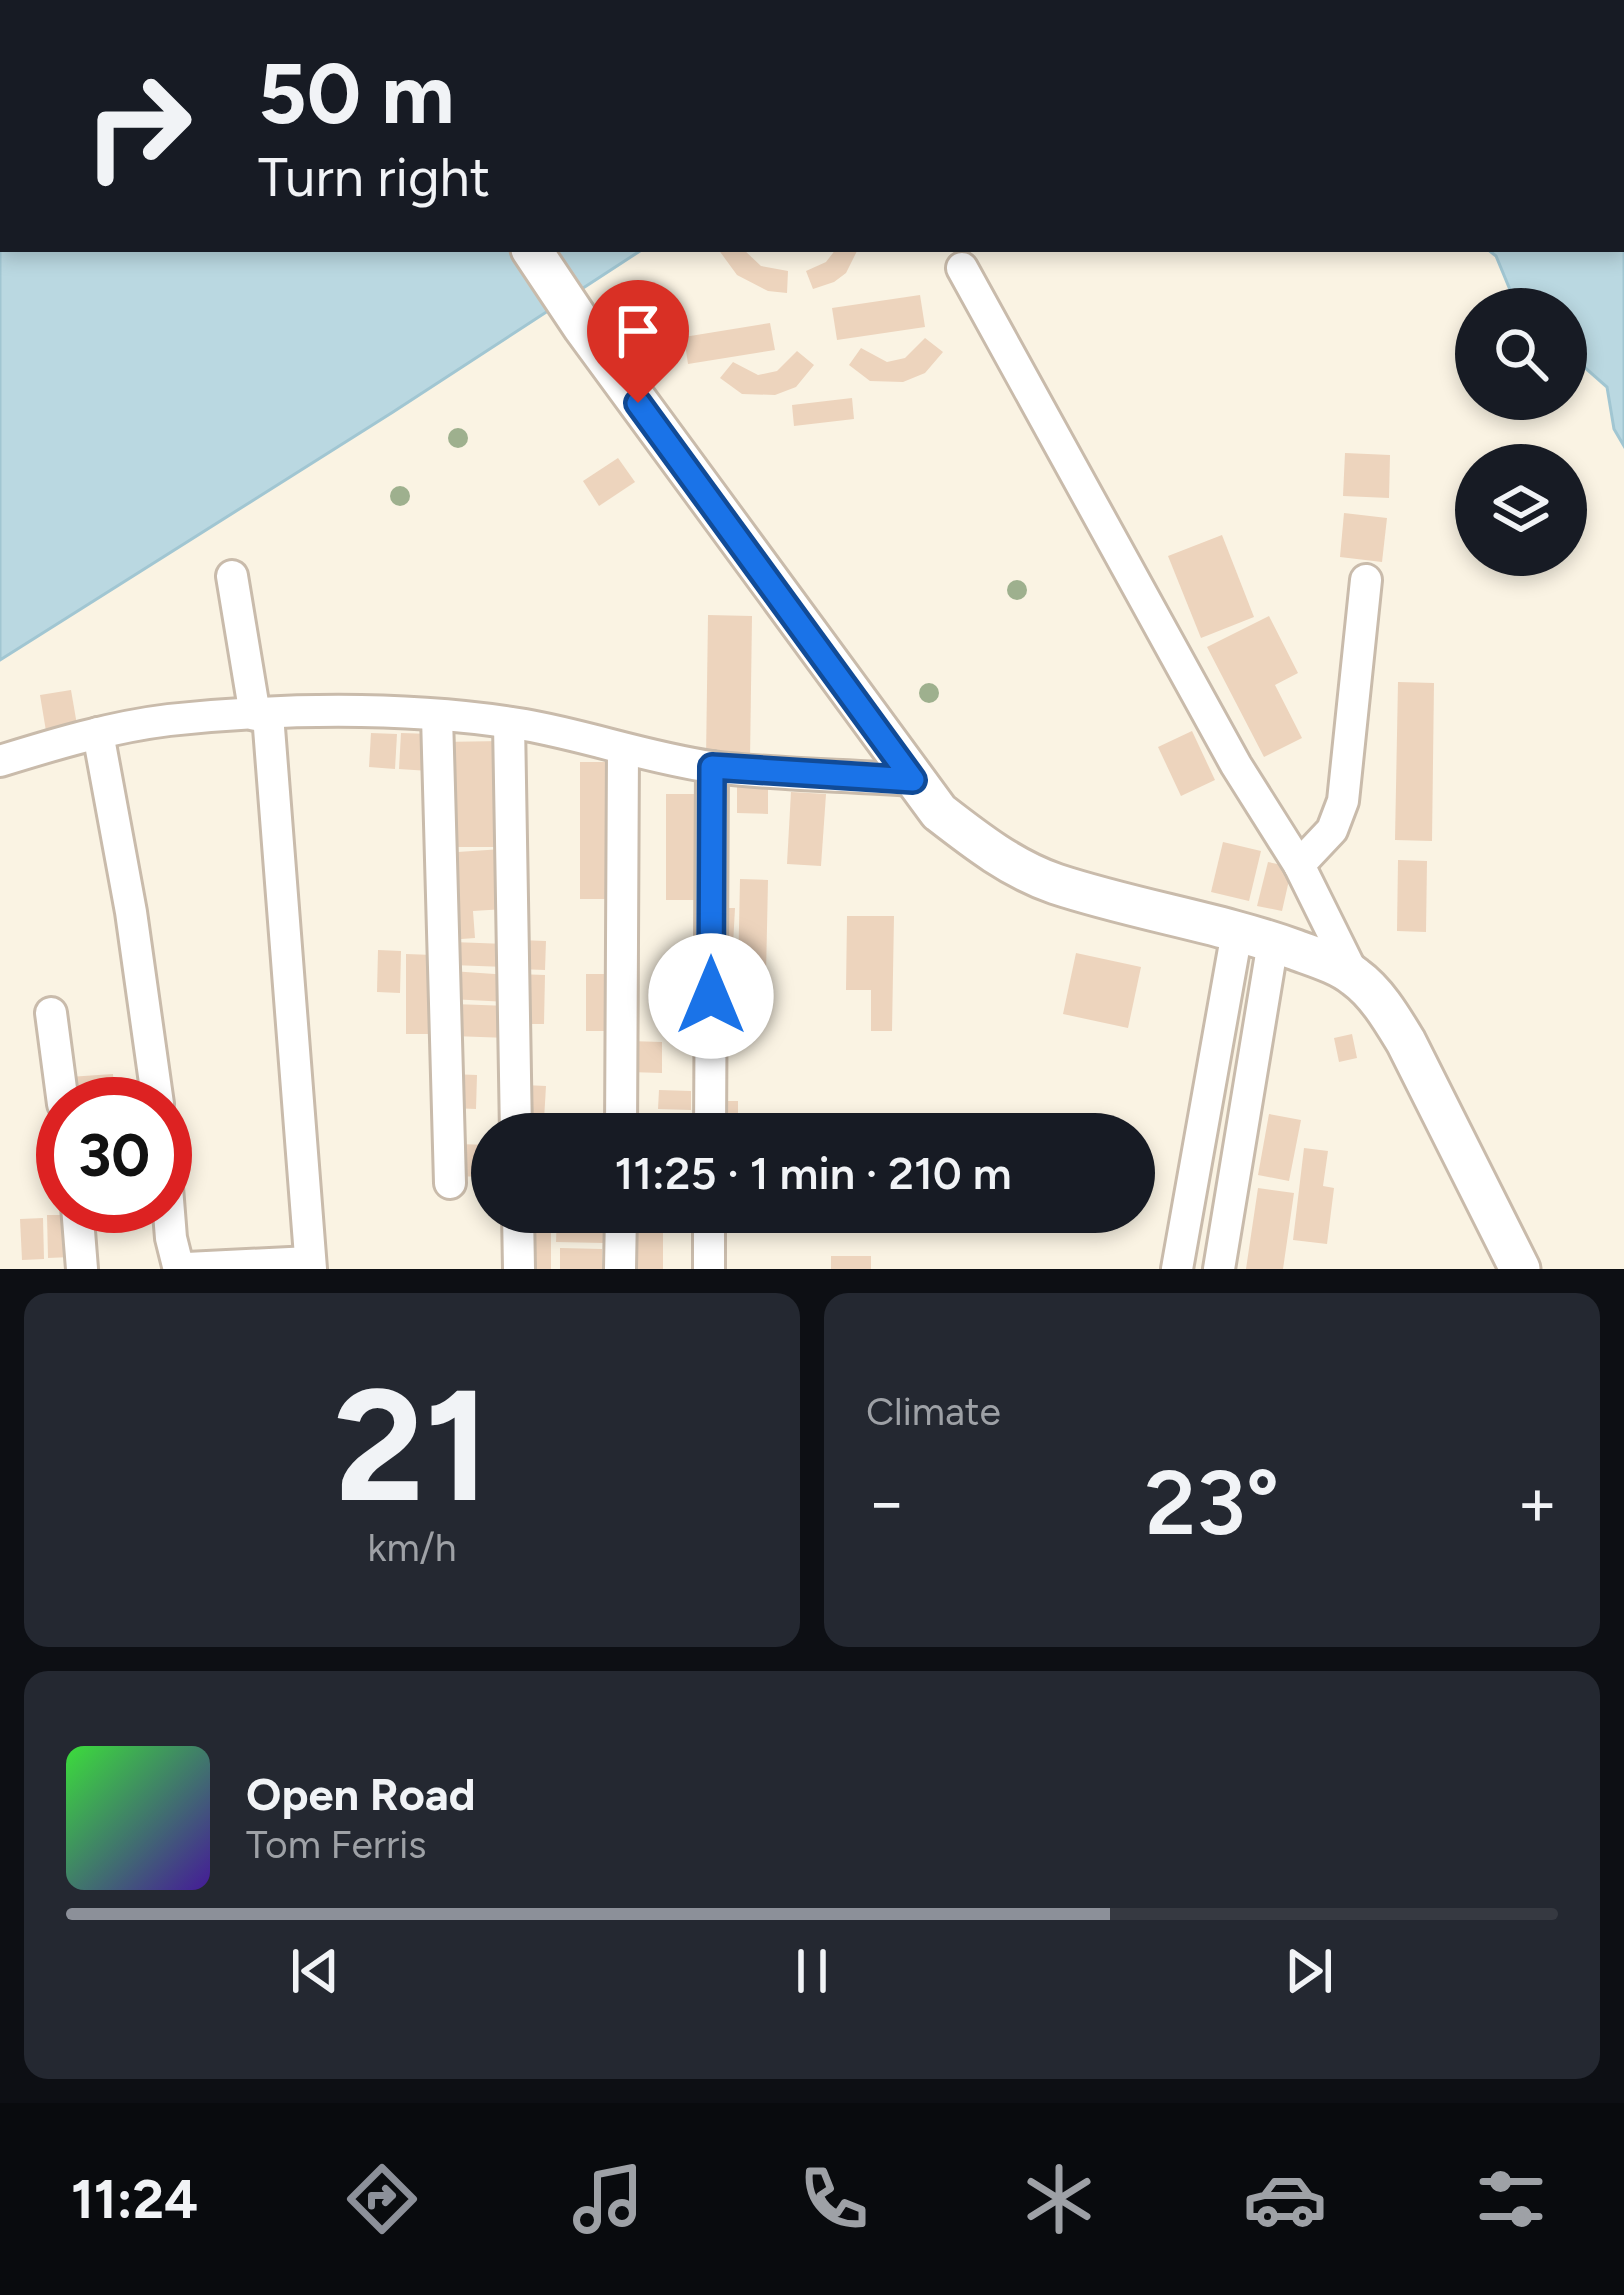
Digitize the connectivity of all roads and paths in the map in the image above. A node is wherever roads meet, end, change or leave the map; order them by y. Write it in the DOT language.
graph roads {
  1 [pos="533,252"];
  2 [pos="962,268"];
  3 [pos="232,576"];
  4 [pos="1366,580"];
  5 [pos="262,715"];
  6 [pos="437,716"];
  7 [pos="509,723"];
  8 [pos="98,733"];
  9 [pos="623,749"];
  10 [pos="0,760"];
  11 [pos="712,767"];
  12 [pos="913,780"];
  13 [pos="1299,865"];
  14 [pos="1255,937"];
  15 [pos="1354,976"];
  16 [pos="51,1013"];
  17 [pos="59,1077"];
  18 [pos="154,1077"];
  19 [pos="516,1113"];
  20 [pos="621,1113"];
  21 [pos="710,1113"];
  22 [pos="450,1183"];
  23 [pos="79,1233"];
  24 [pos="171,1233"];
  25 [pos="518,1233"];
  26 [pos="621,1233"];
  27 [pos="710,1233"];
  28 [pos="310,1266"];
  29 [pos="82,1269"];
  30 [pos="519,1269"];
  31 [pos="620,1269"];
  32 [pos="709,1269"];
  33 [pos="1177,1269"];
  34 [pos="1220,1269"];
  35 [pos="1520,1269"];
  1 -- 12 [label="street"];
  2 -- 13 [label="street"];
  3 -- 5 [label="street"];
  4 -- 13 [label="street"];
  5 -- 6 [label="street"];
  5 -- 8 [label="street"];
  5 -- 28 [label="street"];
  6 -- 7 [label="street"];
  6 -- 22 [label="street"];
  7 -- 9 [label="street"];
  7 -- 19 [label="street"];
  8 -- 10 [label="street"];
  8 -- 18 [label="street"];
  9 -- 11 [label="street"];
  9 -- 20 [label="street"];
  11 -- 12 [label="street"];
  11 -- 21 [label="street"];
  12 -- 14 [label="street"];
  13 -- 15 [label="street"];
  14 -- 15 [label="street"];
  14 -- 33 [label="street"];
  14 -- 34 [label="street"];
  15 -- 35 [label="street"];
  16 -- 17 [label="street"];
  23 -- 29 [label="street"];
  24 -- 28 [label="street"];
  25 -- 30 [label="street"];
  26 -- 31 [label="street"];
  27 -- 32 [label="street"];
}
